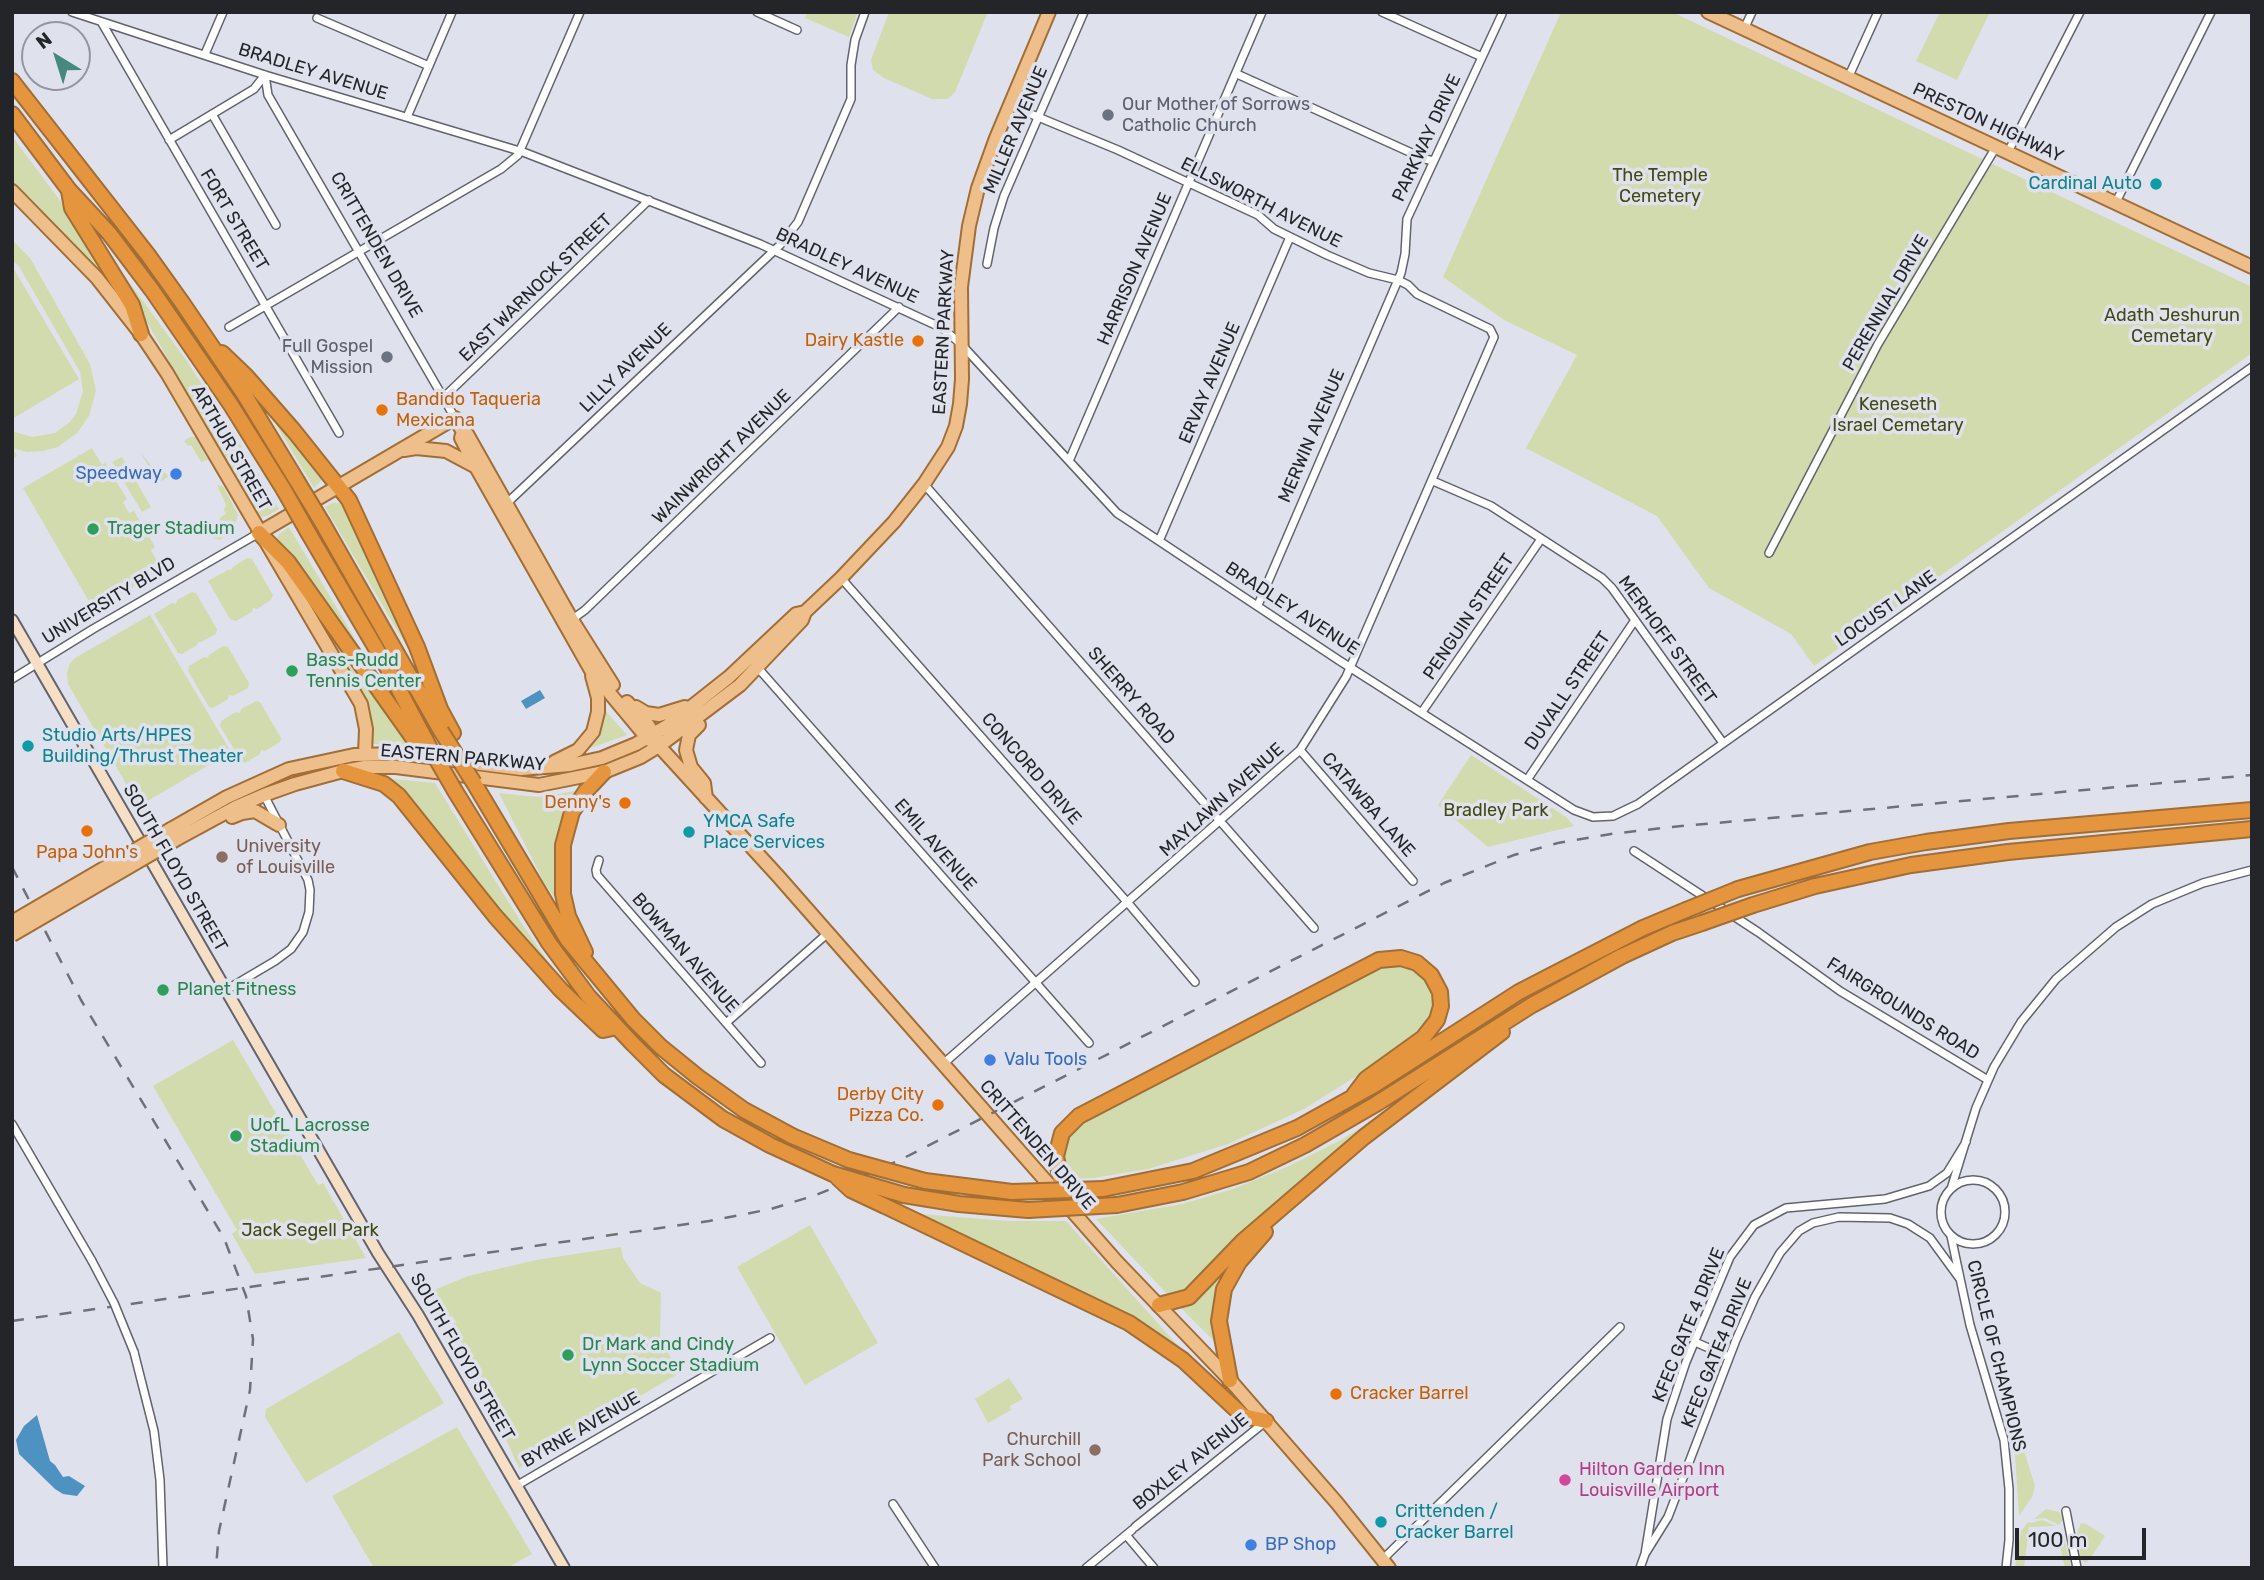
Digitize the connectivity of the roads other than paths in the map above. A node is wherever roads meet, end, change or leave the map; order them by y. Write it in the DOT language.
graph roads {
  1 [pos="72,12"];
  2 [pos="222,12"];
  3 [pos="452,12"];
  4 [pos="580,12"];
  5 [pos="757,12"];
  6 [pos="865,12"];
  7 [pos="1049,12"];
  8 [pos="1084,12"];
  9 [pos="1262,12"];
  10 [pos="1382,12"];
  11 [pos="1708,12"];
  12 [pos="1752,12"];
  13 [pos="1878,12"];
  14 [pos="2080,12"];
  15 [pos="2211,12"];
  16 [pos="1502,14"];
  17 [pos="317,18"];
  18 [pos="102,23"];
  19 [pos="1744,29"];
  20 [pos="797,30"];
  21 [pos="205,54"];
  22 [pos="1482,57"];
  23 [pos="429,66"];
  24 [pos="1237,74"];
  25 [pos="265,75"];
  26 [pos="1848,78"];
  27 [pos="12,80"];
  28 [pos="1009,105"];
  29 [pos="12,114"];
  30 [pos="212,114"];
  31 [pos="407,117"];
  32 [pos="1038,118"];
  33 [pos="169,140"];
  34 [pos="1996,147"];
  35 [pos="520,152"];
  36 [pos="2008,152"];
  37 [pos="1434,161"];
  38 [pos="1189,183"];
  39 [pos="69,190"];
  40 [pos="12,191"];
  41 [pos="649,200"];
  42 [pos="2116,202"];
  43 [pos="276,225"];
  44 [pos="1290,237"];
  45 [pos="774,250"];
  46 [pos="360,252"];
  47 [pos="987,264"];
  48 [pos="2252,267"];
  49 [pos="1398,279"];
  50 [pos="267,305"];
  51 [pos="899,307"];
  52 [pos="229,327"];
  53 [pos="141,334"];
  54 [pos="1494,334"];
  55 [pos="208,341"];
  56 [pos="961,344"];
  57 [pos="2252,366"];
  58 [pos="443,398"];
  59 [pos="455,418"];
  60 [pos="463,432"];
  61 [pos="339,433"];
  62 [pos="400,451"];
  63 [pos="1069,461"];
  64 [pos="476,467"];
  65 [pos="1433,481"];
  66 [pos="924,484"];
  67 [pos="340,486"];
  68 [pos="504,506"];
  69 [pos="259,533"];
  70 [pos="1541,539"];
  71 [pos="1159,541"];
  72 [pos="1769,552"];
  73 [pos="841,578"];
  74 [pos="1258,605"];
  75 [pos="805,612"];
  76 [pos="12,620"];
  77 [pos="1635,620"];
  78 [pos="568,623"];
  79 [pos="39,664"];
  80 [pos="758,667"];
  81 [pos="1351,667"];
  82 [pos="592,672"];
  83 [pos="12,679"];
  84 [pos="629,704"];
  85 [pos="701,708"];
  86 [pos="1422,712"];
  87 [pos="412,727"];
  88 [pos="447,732"];
  89 [pos="653,739"];
  90 [pos="1723,743"];
  91 [pos="1300,750"];
  92 [pos="365,754"];
  93 [pos="344,764"];
  94 [pos="538,768"];
  95 [pos="604,772"];
  96 [pos="1527,780"];
  97 [pos="264,795"];
  98 [pos="706,799"];
  99 [pos="2252,810"];
  100 [pos="1221,822"];
  101 [pos="279,825"];
  102 [pos="198,827"];
  103 [pos="2252,829"];
  104 [pos="174,834"];
  105 [pos="143,847"];
  106 [pos="1634,851"];
  107 [pos="599,860"];
  108 [pos="2252,870"];
  109 [pos="1413,881"];
  110 [pos="1128,903"];
  111 [pos="12,922"];
  112 [pos="1314,928"];
  113 [pos="828,933"];
  114 [pos="12,935"];
  115 [pos="601,981"];
  116 [pos="1195,982"];
  117 [pos="1036,984"];
  118 [pos="226,990"];
  119 [pos="1532,1005"];
  120 [pos="726,1023"];
  121 [pos="617,1027"];
  122 [pos="1089,1043"];
  123 [pos="761,1062"];
  124 [pos="943,1064"];
  125 [pos="1988,1080"];
  126 [pos="1354,1095"];
  127 [pos="12,1124"];
  128 [pos="1966,1142"];
  129 [pos="833,1174"];
  130 [pos="1951,1189"];
  131 [pos="1302,1191"];
  132 [pos="1065,1202"];
  133 [pos="1951,1236"];
  134 [pos="1960,1279"];
  135 [pos="1158,1305"];
  136 [pos="1620,1327"];
  137 [pos="770,1338"];
  138 [pos="1695,1342"];
  139 [pos="1729,1357"];
  140 [pos="1230,1380"];
  141 [pos="1266,1421"];
  142 [pos="516,1486"];
  143 [pos="893,1504"];
  144 [pos="2066,1511"];
  145 [pos="1131,1531"];
  146 [pos="1645,1554"];
  147 [pos="1386,1563"];
  148 [pos="163,1568"];
  149 [pos="564,1568"];
  150 [pos="934,1568"];
  151 [pos="1086,1568"];
  152 [pos="1154,1568"];
  153 [pos="1640,1568"];
  154 [pos="2006,1568"];
  155 [pos="2077,1568"];
  1 -- 18 [label="street, BRADLEY AVENUE"];
  2 -- 21 [label="street"];
  3 -- 23 [label="street"];
  4 -- 35 [label="street"];
  5 -- 20 [label="street"];
  6 -- 45 [label="street, LILLY AVENUE"];
  7 -- 28 [label="main road, EASTERN PARKWAY"];
  8 -- 32 [label="street, MILLER AVENUE"];
  9 -- 24 [label="street, HARRISON AVENUE"];
  10 -- 22 [label="street"];
  11 -- 19 [label="main road, PRESTON HIGHWAY"];
  12 -- 19 [label="street"];
  13 -- 26 [label="street"];
  14 -- 36 [label="street"];
  15 -- 42 [label="street"];
  16 -- 22 [label="street, PARKWAY DRIVE"];
  17 -- 23 [label="street"];
  18 -- 21 [label="street, BRADLEY AVENUE"];
  18 -- 33 [label="street, FORT STREET"];
  19 -- 26 [label="main road, PRESTON HIGHWAY"];
  21 -- 25 [label="street, BRADLEY AVENUE"];
  22 -- 37 [label="street, PARKWAY DRIVE"];
  23 -- 31 [label="street"];
  24 -- 37 [label="street"];
  24 -- 38 [label="street, HARRISON AVENUE"];
  25 -- 30 [label="street"];
  25 -- 31 [label="street, BRADLEY AVENUE"];
  25 -- 46 [label="street, CRITTENDEN DRIVE"];
  26 -- 34 [label="main road, PRESTON HIGHWAY"];
  27 -- 55 [label="highway"];
  28 -- 32 [label="street, ELLSWORTH AVENUE"];
  28 -- 56 [label="main road, EASTERN PARKWAY"];
  29 -- 39 [label="highway"];
  30 -- 33 [label="street"];
  30 -- 43 [label="street"];
  31 -- 35 [label="street, BRADLEY AVENUE"];
  32 -- 38 [label="street, ELLSWORTH AVENUE"];
  32 -- 47 [label="street, MILLER AVENUE"];
  33 -- 50 [label="street, FORT STREET"];
  34 -- 36 [label="main road, PRESTON HIGHWAY"];
  34 -- 72 [label="street, PERENNIAL DRIVE"];
  35 -- 41 [label="street, BRADLEY AVENUE"];
  35 -- 46 [label="street"];
  36 -- 42 [label="main road, PRESTON HIGHWAY"];
  37 -- 49 [label="street, PARKWAY DRIVE"];
  38 -- 44 [label="street, ELLSWORTH AVENUE"];
  38 -- 63 [label="street, HARRISON AVENUE"];
  39 -- 53 [label="highway"];
  39 -- 87 [label="highway, bridge"];
  40 -- 53 [label="main road, ARTHUR STREET"];
  41 -- 45 [label="street, BRADLEY AVENUE"];
  41 -- 58 [label="street, EAST WARNOCK STREET"];
  42 -- 48 [label="main road, PRESTON HIGHWAY"];
  44 -- 49 [label="street, ELLSWORTH AVENUE"];
  44 -- 71 [label="street, ERVAY AVENUE"];
  45 -- 51 [label="street, BRADLEY AVENUE"];
  45 -- 68 [label="street, LILLY AVENUE"];
  46 -- 50 [label="street"];
  46 -- 58 [label="street, CRITTENDEN DRIVE"];
  49 -- 54 [label="street, ELLSWORTH AVENUE"];
  49 -- 74 [label="street, MERWIN AVENUE"];
  50 -- 52 [label="street"];
  50 -- 61 [label="street, FORT STREET"];
  51 -- 56 [label="street, BRADLEY AVENUE"];
  51 -- 78 [label="street, WAINWRIGHT AVENUE"];
  53 -- 69 [label="main road, ARTHUR STREET"];
  54 -- 65 [label="street, MAYLAWN AVENUE"];
  55 -- 67 [label="highway"];
  55 -- 88 [label="highway, bridge"];
  56 -- 63 [label="street, BRADLEY AVENUE"];
  56 -- 66 [label="main road, EASTERN PARKWAY"];
  57 -- 90 [label="street, LOCUST LANE"];
  58 -- 59 [label="street, CRITTENDEN DRIVE"];
  59 -- 60 [label="main road, CRITTENDEN DRIVE"];
  59 -- 62 [label="main road"];
  60 -- 64 [label="main road, CRITTENDEN DRIVE"];
  60 -- 68 [label="main road, CRITTENDEN DRIVE"];
  62 -- 64 [label="main road"];
  62 -- 67 [label="main road"];
  63 -- 71 [label="street, BRADLEY AVENUE"];
  64 -- 68 [label="main road, CRITTENDEN DRIVE"];
  65 -- 70 [label="street, MERHOFF STREET"];
  65 -- 81 [label="street, MAYLAWN AVENUE"];
  66 -- 73 [label="main road, EASTERN PARKWAY"];
  66 -- 100 [label="street, SHERRY ROAD"];
  67 -- 69 [label="main road"];
  67 -- 88 [label="highway"];
  68 -- 78 [label="main road, CRITTENDEN DRIVE"];
  69 -- 79 [label="street, UNIVERSITY BLVD"];
  69 -- 87 [label="highway"];
  69 -- 92 [label="main road, ARTHUR STREET"];
  70 -- 77 [label="street, MERHOFF STREET"];
  70 -- 86 [label="street, PENGUIN STREET"];
  71 -- 74 [label="street, BRADLEY AVENUE"];
  73 -- 75 [label="main road, EASTERN PARKWAY"];
  73 -- 110 [label="street, CONCORD DRIVE"];
  74 -- 81 [label="street, BRADLEY AVENUE"];
  75 -- 80 [label="main road, EASTERN PARKWAY"];
  75 -- 85 [label="main road, EASTERN PARKWAY"];
  76 -- 79 [label="street, SOUTH FLOYD STREET"];
  77 -- 90 [label="street, MERHOFF STREET"];
  77 -- 96 [label="street, DUVALL STREET"];
  78 -- 82 [label="main road, CRITTENDEN DRIVE"];
  78 -- 84 [label="main road, CRITTENDEN DRIVE"];
  79 -- 83 [label="street, UNIVERSITY BLVD"];
  79 -- 105 [label="street, SOUTH FLOYD STREET"];
  80 -- 85 [label="main road, EASTERN PARKWAY"];
  80 -- 117 [label="street, EMIL AVENUE"];
  81 -- 86 [label="street, BRADLEY AVENUE"];
  81 -- 91 [label="street, MAYLAWN AVENUE"];
  82 -- 89 [label="main road, CRITTENDEN DRIVE"];
  82 -- 94 [label="main road"];
  84 -- 85 [label="main road"];
  84 -- 89 [label="main road, CRITTENDEN DRIVE"];
  85 -- 89 [label="main road, EASTERN PARKWAY"];
  85 -- 98 [label="main road"];
  86 -- 96 [label="street, BRADLEY AVENUE"];
  87 -- 121 [label="highway, bridge"];
  88 -- 115 [label="highway, bridge"];
  89 -- 94 [label="main road, EASTERN PARKWAY"];
  89 -- 95 [label="main road, EASTERN PARKWAY"];
  89 -- 98 [label="main road, CRITTENDEN DRIVE"];
  90 -- 96 [label="street, LOCUST LANE"];
  91 -- 100 [label="street, MAYLAWN AVENUE"];
  91 -- 109 [label="street, CATAWBA LANE"];
  92 -- 93 [label="main road, EASTERN PARKWAY"];
  92 -- 94 [label="main road, EASTERN PARKWAY"];
  93 -- 95 [label="main road, EASTERN PARKWAY"];
  93 -- 97 [label="main road, EASTERN PARKWAY"];
  93 -- 104 [label="main road, EASTERN PARKWAY"];
  93 -- 121 [label="highway"];
  95 -- 115 [label="highway"];
  97 -- 101 [label="street"];
  97 -- 102 [label="main road, EASTERN PARKWAY"];
  98 -- 113 [label="main road, CRITTENDEN DRIVE"];
  99 -- 126 [label="highway, bridge"];
  100 -- 110 [label="street, MAYLAWN AVENUE"];
  100 -- 112 [label="street, SHERRY ROAD"];
  101 -- 102 [label="main road"];
  101 -- 118 [label="street"];
  102 -- 104 [label="main road, EASTERN PARKWAY"];
  103 -- 119 [label="highway, bridge"];
  104 -- 111 [label="main road, EASTERN PARKWAY, bridge"];
  104 -- 114 [label="main road, EASTERN PARKWAY, bridge"];
  105 -- 111 [label="street"];
  105 -- 118 [label="street, SOUTH FLOYD STREET"];
  106 -- 125 [label="street, FAIRGROUNDS ROAD"];
  107 -- 120 [label="street, BOWMAN AVENUE"];
  108 -- 125 [label="street, FAIRGROUNDS ROAD"];
  110 -- 116 [label="street, CONCORD DRIVE"];
  110 -- 117 [label="street, MAYLAWN AVENUE"];
  113 -- 120 [label="street"];
  113 -- 124 [label="main road, CRITTENDEN DRIVE"];
  115 -- 126 [label="highway, bridge"];
  117 -- 122 [label="street, EMIL AVENUE"];
  117 -- 124 [label="street, MAYLAWN AVENUE"];
  118 -- 142 [label="street, SOUTH FLOYD STREET"];
  119 -- 129 [label="highway, bridge"];
  119 -- 131 [label="highway"];
  120 -- 123 [label="street, BOWMAN AVENUE"];
  121 -- 129 [label="highway"];
  124 -- 132 [label="main road, CRITTENDEN DRIVE"];
  125 -- 128 [label="street"];
  126 -- 132 [label="highway"];
  127 -- 148 [label="street, bridge"];
  128 -- 130 [label="street"];
  128 -- 138 [label="street, KFEC GATE 4 DRIVE"];
  129 -- 141 [label="highway, bridge"];
  130 -- 133 [label="street"];
  130 -- 133 [label="street"];
  131 -- 135 [label="highway"];
  131 -- 140 [label="highway"];
  132 -- 135 [label="main road, CRITTENDEN DRIVE"];
  133 -- 134 [label="street, CIRCLE OF CHAMPIONS"];
  134 -- 139 [label="street, KFEC GATE4 DRIVE"];
  134 -- 154 [label="street, CIRCLE OF CHAMPIONS"];
  135 -- 140 [label="main road, CRITTENDEN DRIVE"];
  136 -- 147 [label="street"];
  137 -- 142 [label="street, BYRNE AVENUE"];
  138 -- 139 [label="street"];
  138 -- 146 [label="street, KFEC GATE 4 DRIVE"];
  139 -- 146 [label="street, KFEC GATE4 DRIVE"];
  140 -- 141 [label="main road, CRITTENDEN DRIVE"];
  141 -- 145 [label="street, BOXLEY AVENUE"];
  141 -- 147 [label="main road, CRITTENDEN DRIVE"];
  142 -- 149 [label="street, SOUTH FLOYD STREET"];
  143 -- 150 [label="street"];
  144 -- 155 [label="street"];
  145 -- 151 [label="street, BOXLEY AVENUE"];
  145 -- 152 [label="street"];
  146 -- 153 [label="street, KFEC GATE4 DRIVE"];
}
